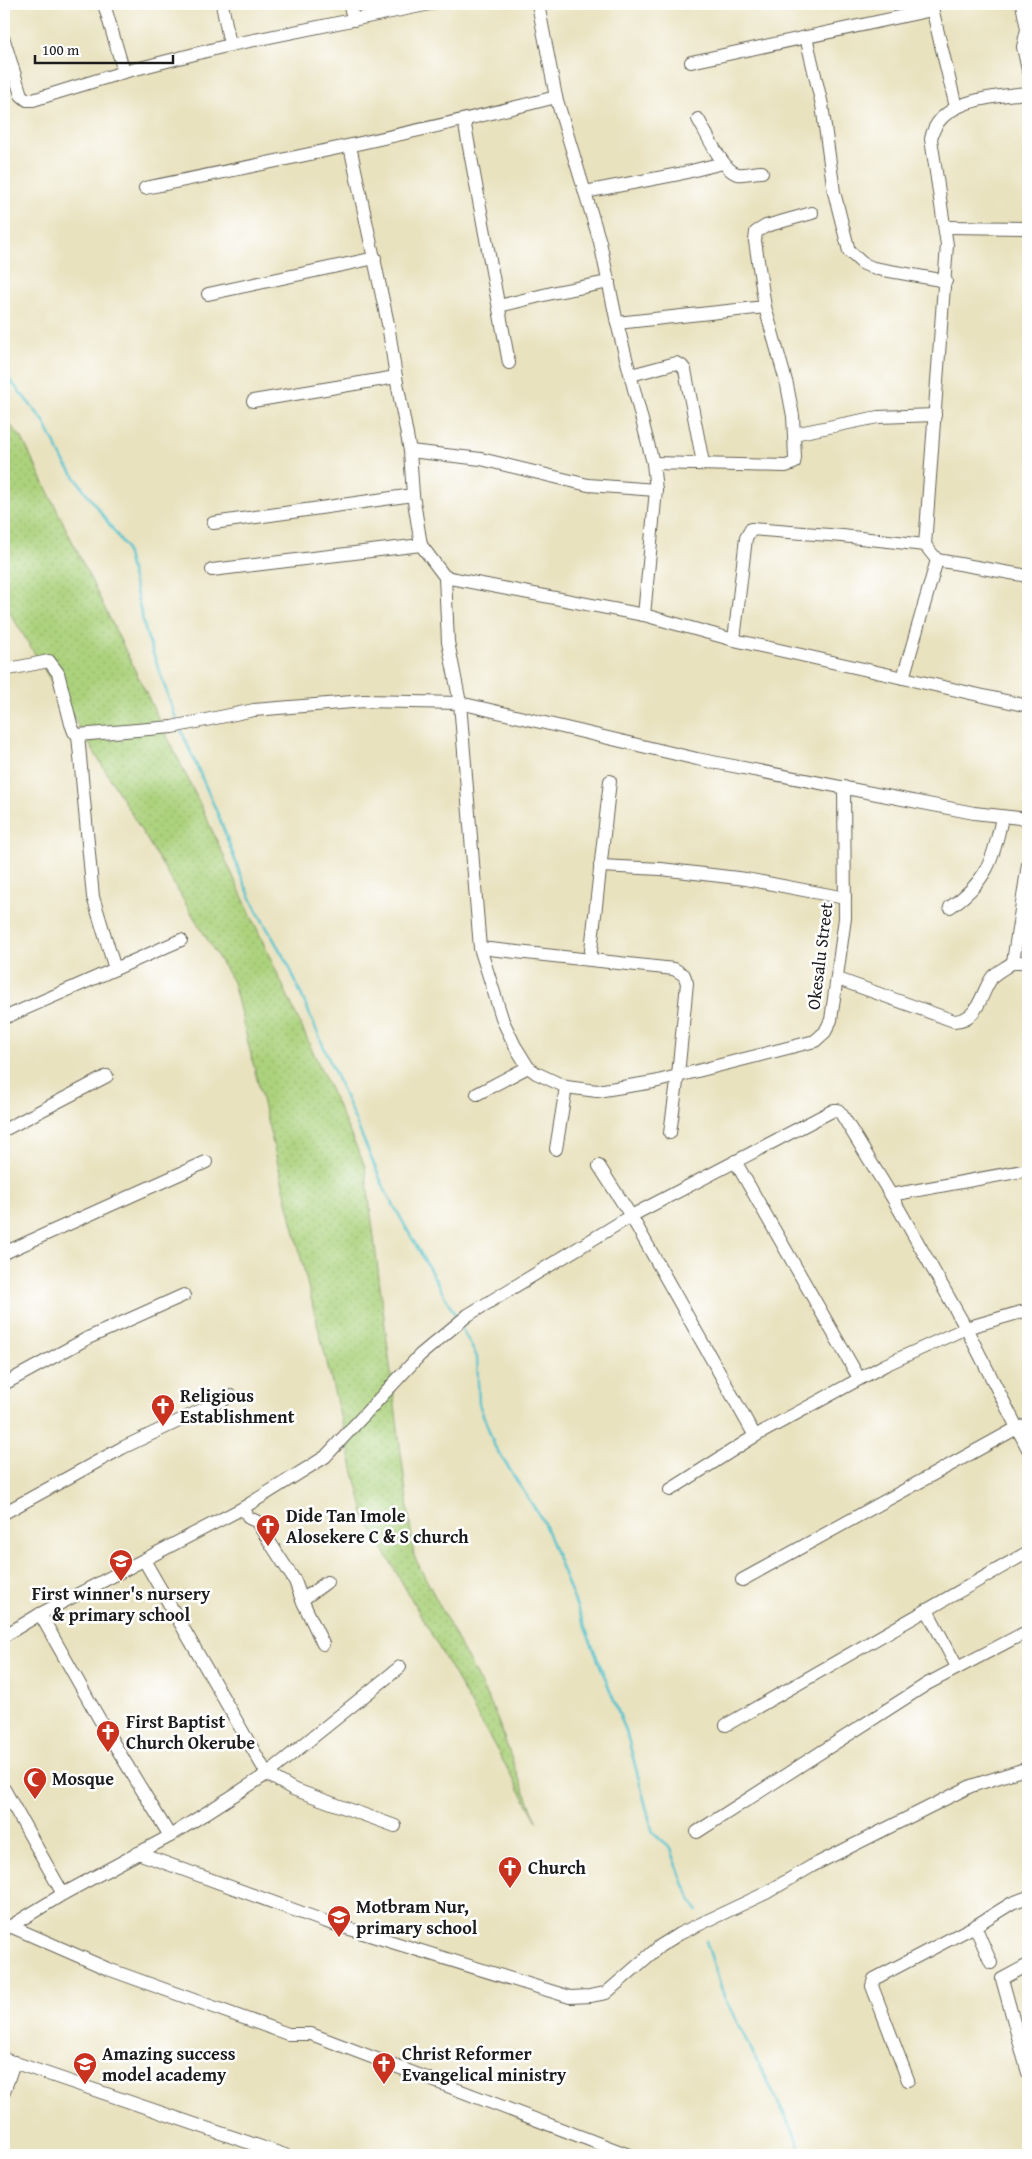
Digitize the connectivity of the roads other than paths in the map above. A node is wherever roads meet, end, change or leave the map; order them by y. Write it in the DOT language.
graph roads {
  1 [pos="104,4"];
  2 [pos="222,4"];
  3 [pos="350,4"];
  4 [pos="430,4"];
  5 [pos="538,4"];
  6 [pos="1022,4"];
  7 [pos="932,7"];
  8 [pos="354,20"];
  9 [pos="806,37"];
  10 [pos="4,40"];
  11 [pos="230,44"];
  12 [pos="691,62"];
  13 [pos="1028,70"];
  14 [pos="124,72"];
  15 [pos="1028,93"];
  16 [pos="556,96"];
  17 [pos="956,107"];
  18 [pos="698,119"];
  19 [pos="464,120"];
  20 [pos="350,146"];
  21 [pos="723,163"];
  22 [pos="762,172"];
  23 [pos="145,188"];
  24 [pos="585,192"];
  25 [pos="812,213"];
  26 [pos="946,227"];
  27 [pos="1024,228"];
  28 [pos="375,258"];
  29 [pos="946,281"];
  30 [pos="609,282"];
  31 [pos="208,294"];
  32 [pos="499,306"];
  33 [pos="765,307"];
  34 [pos="617,324"];
  35 [pos="509,363"];
  36 [pos="630,375"];
  37 [pos="396,377"];
  38 [pos="253,401"];
  39 [pos="935,415"];
  40 [pos="794,434"];
  41 [pos="410,451"];
  42 [pos="653,463"];
  43 [pos="703,463"];
  44 [pos="656,490"];
  45 [pos="413,495"];
  46 [pos="214,524"];
  47 [pos="420,545"];
  48 [pos="925,545"];
  49 [pos="937,560"];
  50 [pos="212,570"];
  51 [pos="1028,576"];
  52 [pos="444,577"];
  53 [pos="644,615"];
  54 [pos="734,640"];
  55 [pos="4,670"];
  56 [pos="903,678"];
  57 [pos="460,703"];
  58 [pos="1028,706"];
  59 [pos="78,735"];
  60 [pos="610,782"];
  61 [pos="844,787"];
  62 [pos="1002,817"];
  63 [pos="1028,819"];
  64 [pos="1028,864"];
  65 [pos="600,866"];
  66 [pos="845,898"];
  67 [pos="950,907"];
  68 [pos="181,940"];
  69 [pos="480,948"];
  70 [pos="590,959"];
  71 [pos="1013,962"];
  72 [pos="1028,962"];
  73 [pos="115,969"];
  74 [pos="838,979"];
  75 [pos="4,1017"];
  76 [pos="528,1067"];
  77 [pos="678,1075"];
  78 [pos="107,1076"];
  79 [pos="566,1086"];
  80 [pos="477,1094"];
  81 [pos="4,1130"];
  82 [pos="670,1133"];
  83 [pos="556,1149"];
  84 [pos="735,1161"];
  85 [pos="206,1162"];
  86 [pos="599,1166"];
  87 [pos="1028,1170"];
  88 [pos="891,1195"];
  89 [pos="632,1216"];
  90 [pos="4,1253"];
  91 [pos="184,1294"];
  92 [pos="1028,1310"];
  93 [pos="966,1328"];
  94 [pos="859,1378"];
  95 [pos="4,1384"];
  96 [pos="230,1396"];
  97 [pos="1023,1427"];
  98 [pos="755,1436"];
  99 [pos="1028,1448"];
  100 [pos="670,1490"];
  101 [pos="243,1508"];
  102 [pos="4,1513"];
  103 [pos="1028,1552"];
  104 [pos="144,1560"];
  105 [pos="742,1580"];
  106 [pos="327,1582"];
  107 [pos="302,1600"];
  108 [pos="927,1610"];
  109 [pos="40,1614"];
  110 [pos="1028,1631"];
  111 [pos="4,1636"];
  112 [pos="323,1644"];
  113 [pos="957,1667"];
  114 [pos="400,1668"];
  115 [pos="726,1725"];
  116 [pos="1028,1768"];
  117 [pos="267,1774"];
  118 [pos="4,1789"];
  119 [pos="394,1826"];
  120 [pos="697,1832"];
  121 [pos="170,1836"];
  122 [pos="138,1853"];
  123 [pos="62,1894"];
  124 [pos="1028,1897"];
  125 [pos="975,1926"];
  126 [pos="7,1928"];
  127 [pos="991,1963"];
  128 [pos="1028,1965"];
  129 [pos="9,2060"];
  130 [pos="1028,2074"];
  131 [pos="908,2080"];
  132 [pos="4,2092"];
  133 [pos="286,2155"];
  134 [pos="629,2155"];
  1 -- 14 [label="street"];
  2 -- 11 [label="street"];
  3 -- 8 [label="street"];
  4 -- 8 [label="street"];
  5 -- 16 [label="street"];
  6 -- 13 [label="street"];
  7 -- 9 [label="street"];
  7 -- 17 [label="street"];
  8 -- 11 [label="street"];
  9 -- 12 [label="street"];
  9 -- 29 [label="street"];
  10 -- 14 [label="street"];
  11 -- 14 [label="street"];
  15 -- 17 [label="street"];
  16 -- 19 [label="street"];
  16 -- 24 [label="street"];
  17 -- 26 [label="street"];
  18 -- 21 [label="street"];
  19 -- 20 [label="street"];
  19 -- 32 [label="street"];
  20 -- 23 [label="street"];
  20 -- 28 [label="street"];
  21 -- 22 [label="street"];
  21 -- 24 [label="street"];
  24 -- 30 [label="street"];
  25 -- 33 [label="street"];
  26 -- 27 [label="street"];
  26 -- 29 [label="street"];
  28 -- 31 [label="street"];
  28 -- 37 [label="street"];
  29 -- 39 [label="street"];
  30 -- 32 [label="street"];
  30 -- 34 [label="street"];
  32 -- 35 [label="street"];
  33 -- 34 [label="street"];
  33 -- 40 [label="street"];
  34 -- 36 [label="street"];
  36 -- 42 [label="street"];
  36 -- 43 [label="street"];
  37 -- 38 [label="street"];
  37 -- 41 [label="street"];
  39 -- 40 [label="street"];
  39 -- 48 [label="street"];
  40 -- 43 [label="street"];
  41 -- 44 [label="street"];
  41 -- 45 [label="street"];
  42 -- 43 [label="street"];
  42 -- 44 [label="street"];
  44 -- 53 [label="street"];
  45 -- 46 [label="street"];
  45 -- 47 [label="street"];
  47 -- 50 [label="street"];
  47 -- 52 [label="street"];
  48 -- 49 [label="street"];
  48 -- 54 [label="street"];
  49 -- 51 [label="street"];
  49 -- 56 [label="street"];
  52 -- 53 [label="street"];
  52 -- 57 [label="street"];
  53 -- 54 [label="street"];
  54 -- 56 [label="street"];
  55 -- 59 [label="street"];
  56 -- 58 [label="street"];
  57 -- 59 [label="street"];
  57 -- 61 [label="street"];
  57 -- 69 [label="street"];
  59 -- 73 [label="street"];
  60 -- 65 [label="street"];
  61 -- 62 [label="street"];
  61 -- 66 [label="street, Okesalu Street"];
  62 -- 63 [label="street"];
  62 -- 67 [label="street"];
  64 -- 71 [label="street"];
  65 -- 66 [label="street"];
  65 -- 70 [label="street"];
  66 -- 74 [label="street, Okesalu Street"];
  68 -- 73 [label="street"];
  69 -- 70 [label="street"];
  69 -- 76 [label="street"];
  70 -- 77 [label="street"];
  71 -- 72 [label="street"];
  71 -- 74 [label="street"];
  73 -- 75 [label="street"];
  74 -- 77 [label="street, Okesalu Street"];
  76 -- 79 [label="street, Okesalu Street"];
  76 -- 80 [label="street"];
  77 -- 79 [label="street, Okesalu Street"];
  77 -- 82 [label="street"];
  78 -- 81 [label="street"];
  79 -- 83 [label="street"];
  84 -- 88 [label="street"];
  84 -- 89 [label="street"];
  84 -- 94 [label="street"];
  85 -- 90 [label="street"];
  86 -- 89 [label="street"];
  87 -- 88 [label="street"];
  88 -- 93 [label="street"];
  89 -- 98 [label="street"];
  89 -- 101 [label="street"];
  91 -- 95 [label="street"];
  92 -- 93 [label="street"];
  93 -- 94 [label="street"];
  93 -- 97 [label="street"];
  94 -- 98 [label="street"];
  96 -- 102 [label="street"];
  97 -- 99 [label="street"];
  97 -- 105 [label="street"];
  98 -- 100 [label="street"];
  101 -- 104 [label="street"];
  101 -- 107 [label="street"];
  103 -- 108 [label="street"];
  104 -- 109 [label="street"];
  104 -- 117 [label="street"];
  106 -- 107 [label="street"];
  107 -- 112 [label="street"];
  108 -- 113 [label="street"];
  108 -- 115 [label="street"];
  109 -- 111 [label="street"];
  109 -- 121 [label="street"];
  110 -- 113 [label="street"];
  113 -- 120 [label="street"];
  114 -- 117 [label="street"];
  116 -- 122 [label="street"];
  117 -- 119 [label="street"];
  117 -- 121 [label="street"];
  118 -- 123 [label="street"];
  121 -- 122 [label="street"];
  122 -- 123 [label="street"];
  123 -- 126 [label="street"];
  124 -- 125 [label="street"];
  125 -- 127 [label="street"];
  125 -- 131 [label="street"];
  126 -- 134 [label="street"];
  128 -- 130 [label="street"];
  129 -- 132 [label="street"];
  129 -- 133 [label="street"];
}
